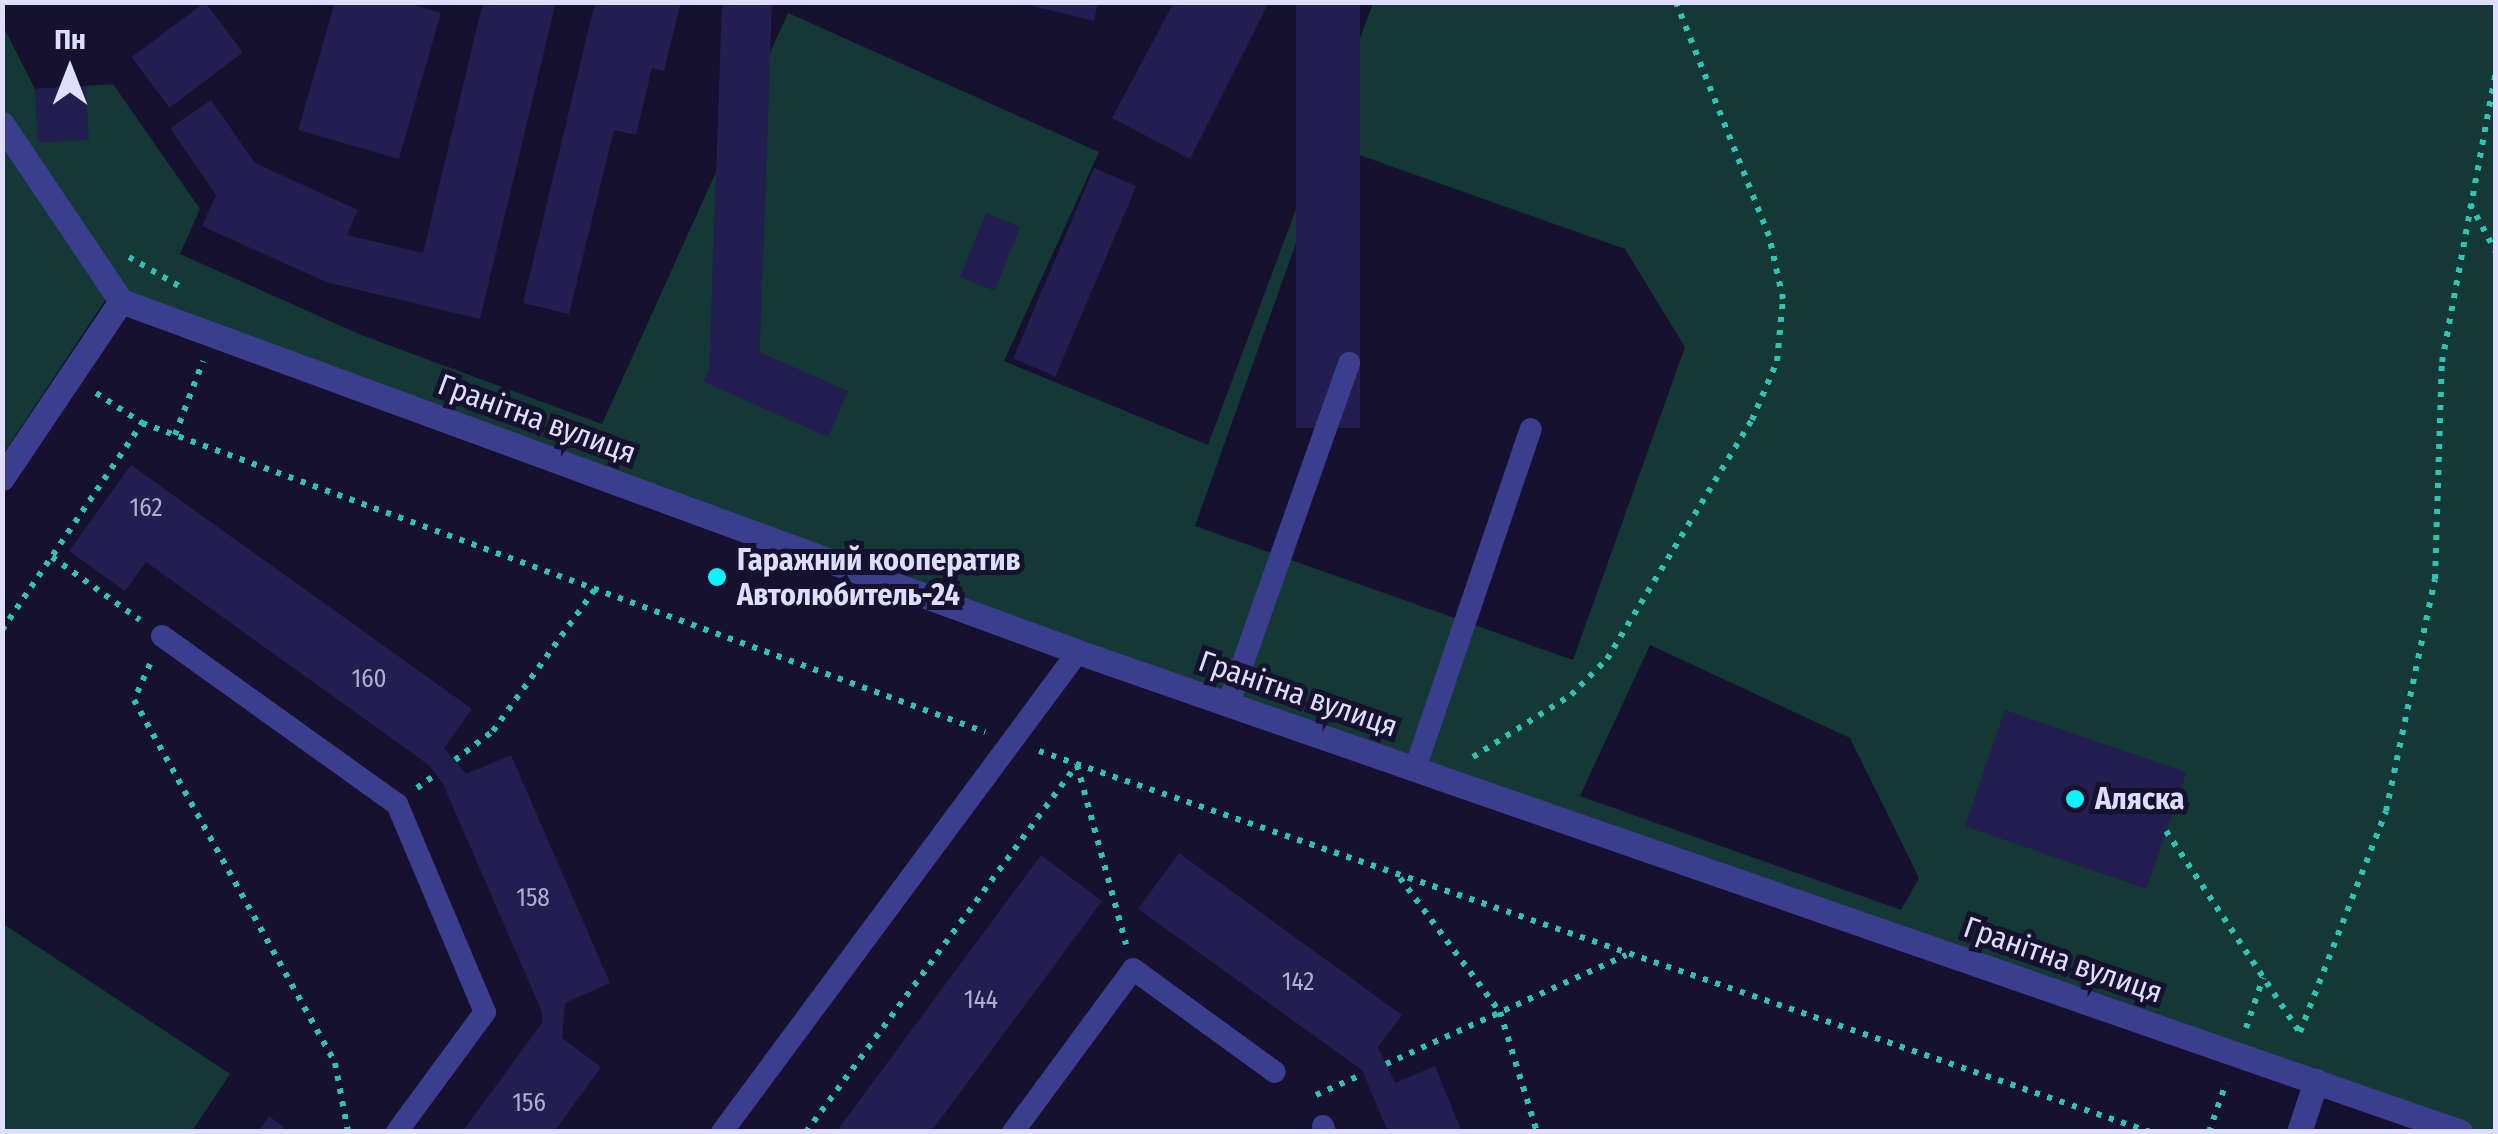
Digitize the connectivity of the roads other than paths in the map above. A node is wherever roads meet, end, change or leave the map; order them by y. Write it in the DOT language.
graph roads {
  1 [pos="2,124"];
  2 [pos="121,301"];
  3 [pos="1349,363"];
  4 [pos="1532,429"];
  5 [pos="2,478"];
  6 [pos="162,636"];
  7 [pos="1078,652"];
  8 [pos="1228,705"];
  9 [pos="1414,769"];
  10 [pos="1275,1072"];
  11 [pos="2316,1082"];
  12 [pos="397,1132"];
  13 [pos="722,1132"];
  14 [pos="1013,1132"];
  15 [pos="2299,1132"];
  16 [pos="2460,1132"];
  1 -- 2 [label="street"];
  2 -- 5 [label="street"];
  2 -- 7 [label="street, Гранітна вулиця"];
  3 -- 8 [label="lane"];
  4 -- 9 [label="lane"];
  6 -- 12 [label="lane"];
  7 -- 8 [label="street, Гранітна вулиця"];
  7 -- 13 [label="lane"];
  8 -- 9 [label="street, Гранітна вулиця"];
  9 -- 11 [label="street, Гранітна вулиця"];
  10 -- 14 [label="lane"];
  11 -- 15 [label="street"];
  11 -- 16 [label="street, Гранітна вулиця"];
}
